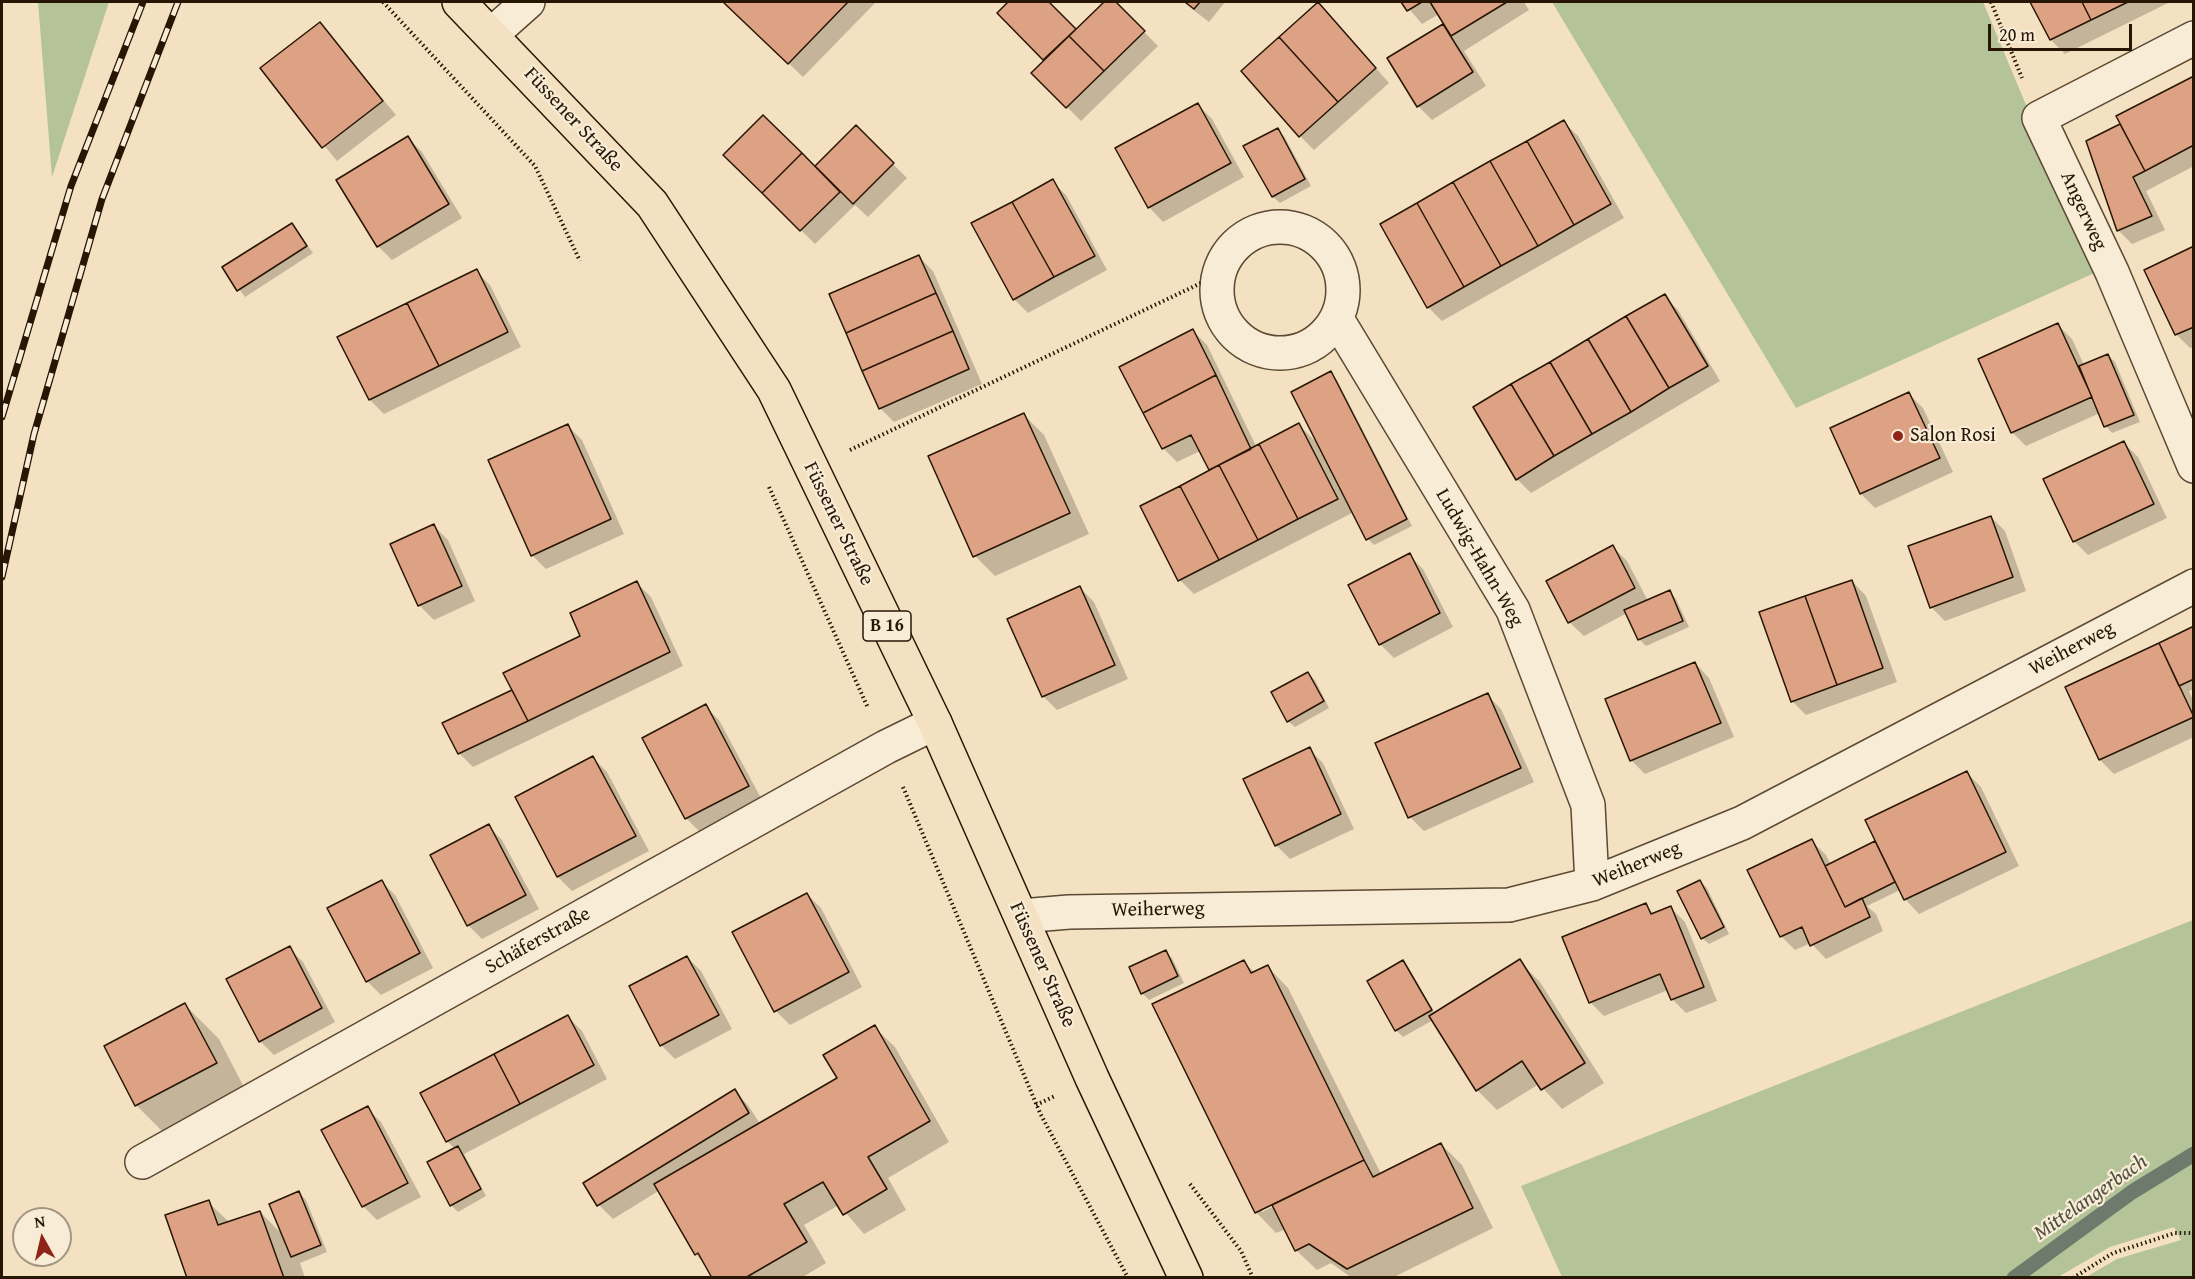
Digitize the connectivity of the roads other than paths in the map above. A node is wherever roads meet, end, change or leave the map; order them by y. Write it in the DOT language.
graph roads {
  1 [pos="459,2"];
  2 [pos="528,2"];
  3 [pos="492,34"];
  4 [pos="2193,38"];
  5 [pos="1337,319"];
  6 [pos="2193,466"];
  7 [pos="2193,586"];
  8 [pos="935,723"];
  9 [pos="1592,884"];
  10 [pos="1021,916"];
  11 [pos="142,1162"];
  12 [pos="1186,1278"];
  1 -- 3 [label="main road, Füssener Straße / B 16"];
  2 -- 3 [label="street"];
  3 -- 8 [label="main road, Füssener Straße / B 16"];
  4 -- 6 [label="street, Angerweg"];
  5 -- 5 [label="street"];
  5 -- 9 [label="street, Ludwig-Hahn-Weg"];
  7 -- 9 [label="street, Weiherweg"];
  8 -- 10 [label="main road, Füssener Straße / B 16"];
  8 -- 11 [label="street, Schäferstraße"];
  9 -- 10 [label="street, Weiherweg"];
  10 -- 12 [label="main road, Füssener Straße / B 16"];
}
